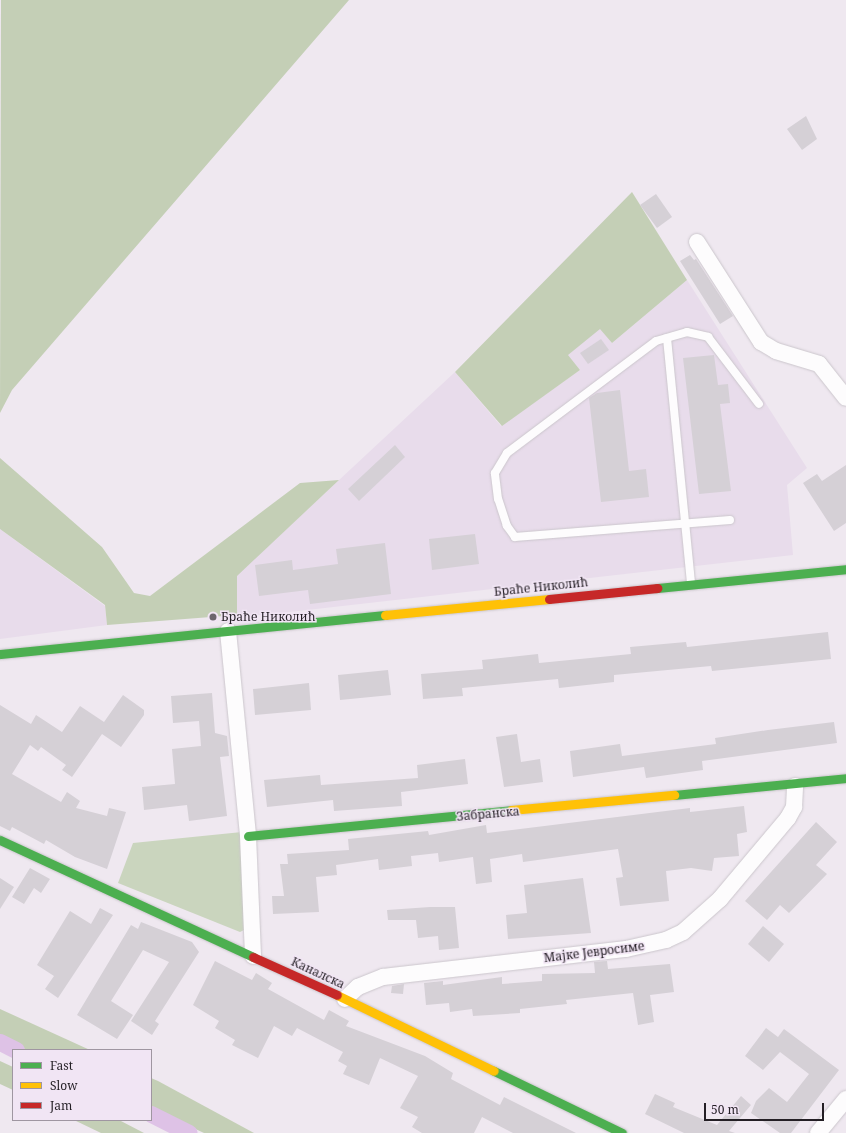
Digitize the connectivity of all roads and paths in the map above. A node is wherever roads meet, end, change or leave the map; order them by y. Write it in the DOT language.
graph roads {
  1 [pos="697,242"];
  2 [pos="667,338"];
  3 [pos="846,398"];
  4 [pos="759,404"];
  5 [pos="730,520"];
  6 [pos="686,526"];
  7 [pos="846,569"];
  8 [pos="692,584"];
  9 [pos="228,631"];
  10 [pos="0,654"];
  11 [pos="846,778"];
  12 [pos="795,786"];
  13 [pos="248,836"];
  14 [pos="0,840"];
  15 [pos="253,956"];
  16 [pos="345,999"];
  17 [pos="846,1099"];
  18 [pos="622,1133"];
  19 [pos="818,1133"];
  1 -- 3 [label="street"];
  2 -- 4 [label="lane"];
  2 -- 6 [label="lane"];
  2 -- 6 [label="lane"];
  5 -- 6 [label="lane"];
  6 -- 8 [label="lane"];
  7 -- 8 [label="street, Браће Николић"];
  8 -- 9 [label="street, Браће Николић"];
  9 -- 10 [label="street, Браће Николић"];
  9 -- 13 [label="street"];
  11 -- 12 [label="street, Забранска"];
  12 -- 13 [label="street, Забранска"];
  12 -- 16 [label="street, Мајке Јевросиме"];
  13 -- 15 [label="street"];
  14 -- 15 [label="street, Каналска"];
  15 -- 16 [label="street, Каналска"];
  16 -- 18 [label="street, Каналска"];
  17 -- 19 [label="street"];
}
